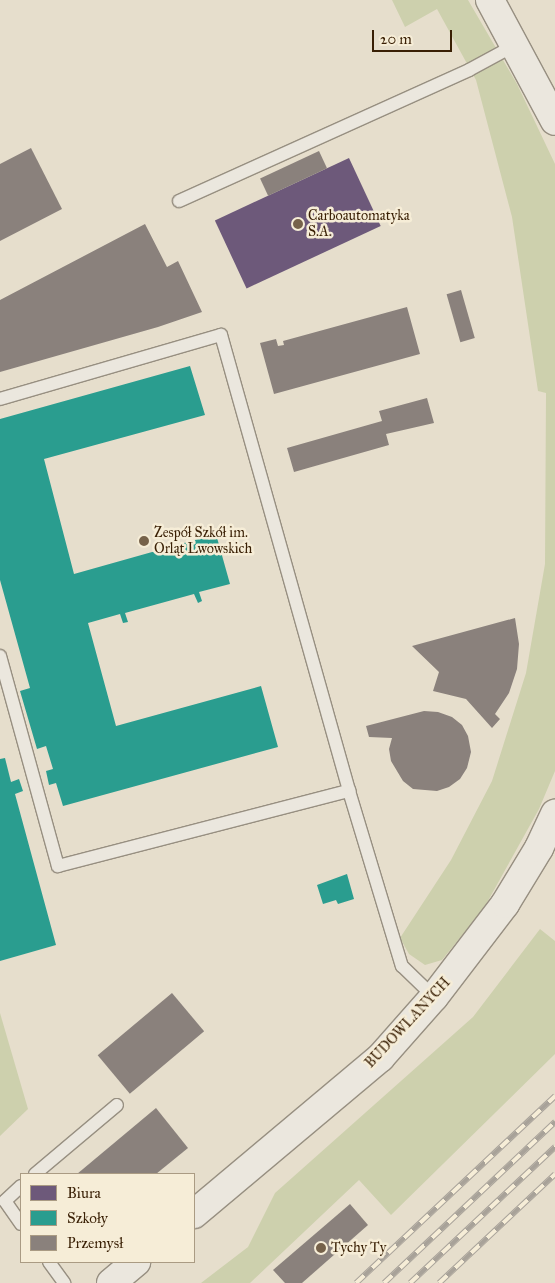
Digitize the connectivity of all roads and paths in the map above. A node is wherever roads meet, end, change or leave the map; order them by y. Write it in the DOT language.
graph roads {
  1 [pos="490,0"];
  2 [pos="515,45"];
  3 [pos="555,121"];
  4 [pos="179,200"];
  5 [pos="0,399"];
  6 [pos="0,656"];
  7 [pos="349,791"];
  8 [pos="555,814"];
  9 [pos="434,997"];
  10 [pos="117,1105"];
  11 [pos="36,1173"];
  12 [pos="20,1187"];
  13 [pos="195,1213"];
  14 [pos="20,1223"];
  15 [pos="50,1263"];
  16 [pos="135,1263"];
  17 [pos="64,1283"];
  18 [pos="111,1283"];
  1 -- 2 [label="street"];
  2 -- 3 [label="street"];
  2 -- 4 [label="lane"];
  5 -- 7 [label="lane"];
  6 -- 7 [label="lane"];
  7 -- 9 [label="lane"];
  8 -- 9 [label="street, BUDOWLANYCH"];
  9 -- 13 [label="street, BUDOWLANYCH"];
  10 -- 11 [label="lane"];
  12 -- 14 [label="lane"];
  15 -- 17 [label="lane"];
  16 -- 18 [label="street"];
}
